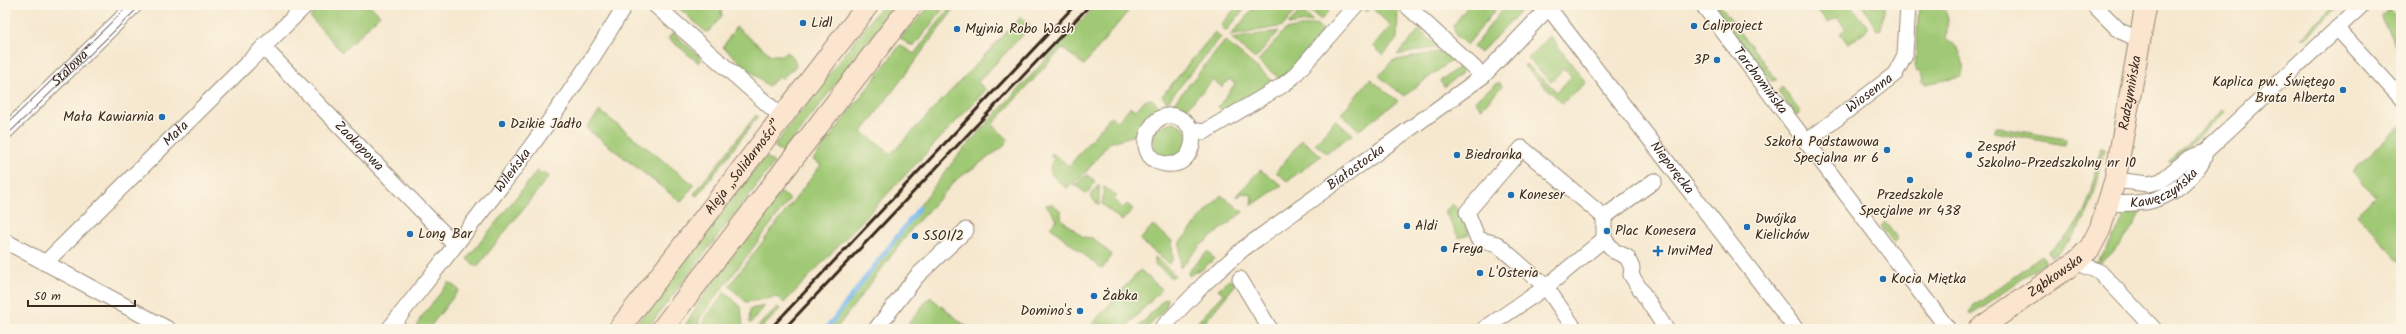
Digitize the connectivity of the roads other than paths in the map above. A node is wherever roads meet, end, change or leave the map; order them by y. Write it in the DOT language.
graph roads {
  1 [pos="135,5"];
  2 [pos="306,5"];
  3 [pos="625,5"];
  4 [pos="655,5"];
  5 [pos="868,5"];
  6 [pos="911,5"];
  7 [pos="1356,5"];
  8 [pos="1406,5"];
  9 [pos="1703,5"];
  10 [pos="1908,5"];
  11 [pos="2094,5"];
  12 [pos="2146,5"];
  13 [pos="2362,5"];
  14 [pos="1549,6"];
  15 [pos="2337,28"];
  16 [pos="2140,40"];
  17 [pos="264,47"];
  18 [pos="1483,76"];
  19 [pos="2401,98"];
  20 [pos="782,117"];
  21 [pos="1192,130"];
  22 [pos="5,132"];
  23 [pos="1806,142"];
  24 [pos="2205,152"];
  25 [pos="2115,180"];
  26 [pos="1654,181"];
  27 [pos="2110,203"];
  28 [pos="1604,216"];
  29 [pos="966,230"];
  30 [pos="1604,238"];
  31 [pos="5,242"];
  32 [pos="455,245"];
  33 [pos="2076,262"];
  34 [pos="45,263"];
  35 [pos="1240,279"];
  36 [pos="1546,287"];
  37 [pos="168,329"];
  38 [pos="389,329"];
  39 [pos="619,329"];
  40 [pos="662,329"];
  41 [pos="876,329"];
  42 [pos="1161,329"];
  43 [pos="1270,329"];
  44 [pos="1484,329"];
  45 [pos="1575,329"];
  46 [pos="1666,329"];
  47 [pos="1796,329"];
  48 [pos="1948,329"];
  49 [pos="1980,329"];
  50 [pos="2154,329"];
  1 -- 22 [label="street, Stalowa"];
  2 -- 17 [label="street, Mała"];
  3 -- 32 [label="street, Wileńska"];
  4 -- 20 [label="street"];
  5 -- 20 [label="main road, Aleja „Solidarności”"];
  6 -- 40 [label="main road"];
  7 -- 21 [label="street"];
  8 -- 18 [label="street"];
  9 -- 23 [label="street, Tarchomińska"];
  10 -- 23 [label="street, Wiosenna"];
  11 -- 16 [label="street"];
  12 -- 16 [label="main road, Radzymińska"];
  13 -- 15 [label="street, Kawęczyńska"];
  14 -- 18 [label="street, Białostocka"];
  14 -- 47 [label="street, Nieporęcka"];
  15 -- 19 [label="street"];
  15 -- 24 [label="street, Kawęczyńska"];
  16 -- 25 [label="main road, Radzymińska"];
  17 -- 32 [label="street, Zaokopowa"];
  17 -- 34 [label="street, Mała"];
  18 -- 42 [label="street, Białostocka"];
  20 -- 39 [label="main road, Aleja „Solidarności”"];
  23 -- 48 [label="street, Tarchomińska"];
  24 -- 25 [label="street, Kawęczyńska"];
  24 -- 27 [label="street, Kawęczyńska"];
  25 -- 27 [label="main road, Radzymińska"];
  26 -- 28 [label="street"];
  27 -- 33 [label="main road, Ząbkowska"];
  28 -- 30 [label="street"];
  28 -- 36 [label="street"];
  29 -- 41 [label="street"];
  30 -- 36 [label="street"];
  30 -- 46 [label="street"];
  31 -- 34 [label="street"];
  32 -- 38 [label="street, Wileńska"];
  33 -- 49 [label="main road, Ząbkowska"];
  33 -- 50 [label="street"];
  34 -- 37 [label="street"];
  35 -- 43 [label="street"];
  36 -- 44 [label="street"];
  36 -- 45 [label="street"];
}
